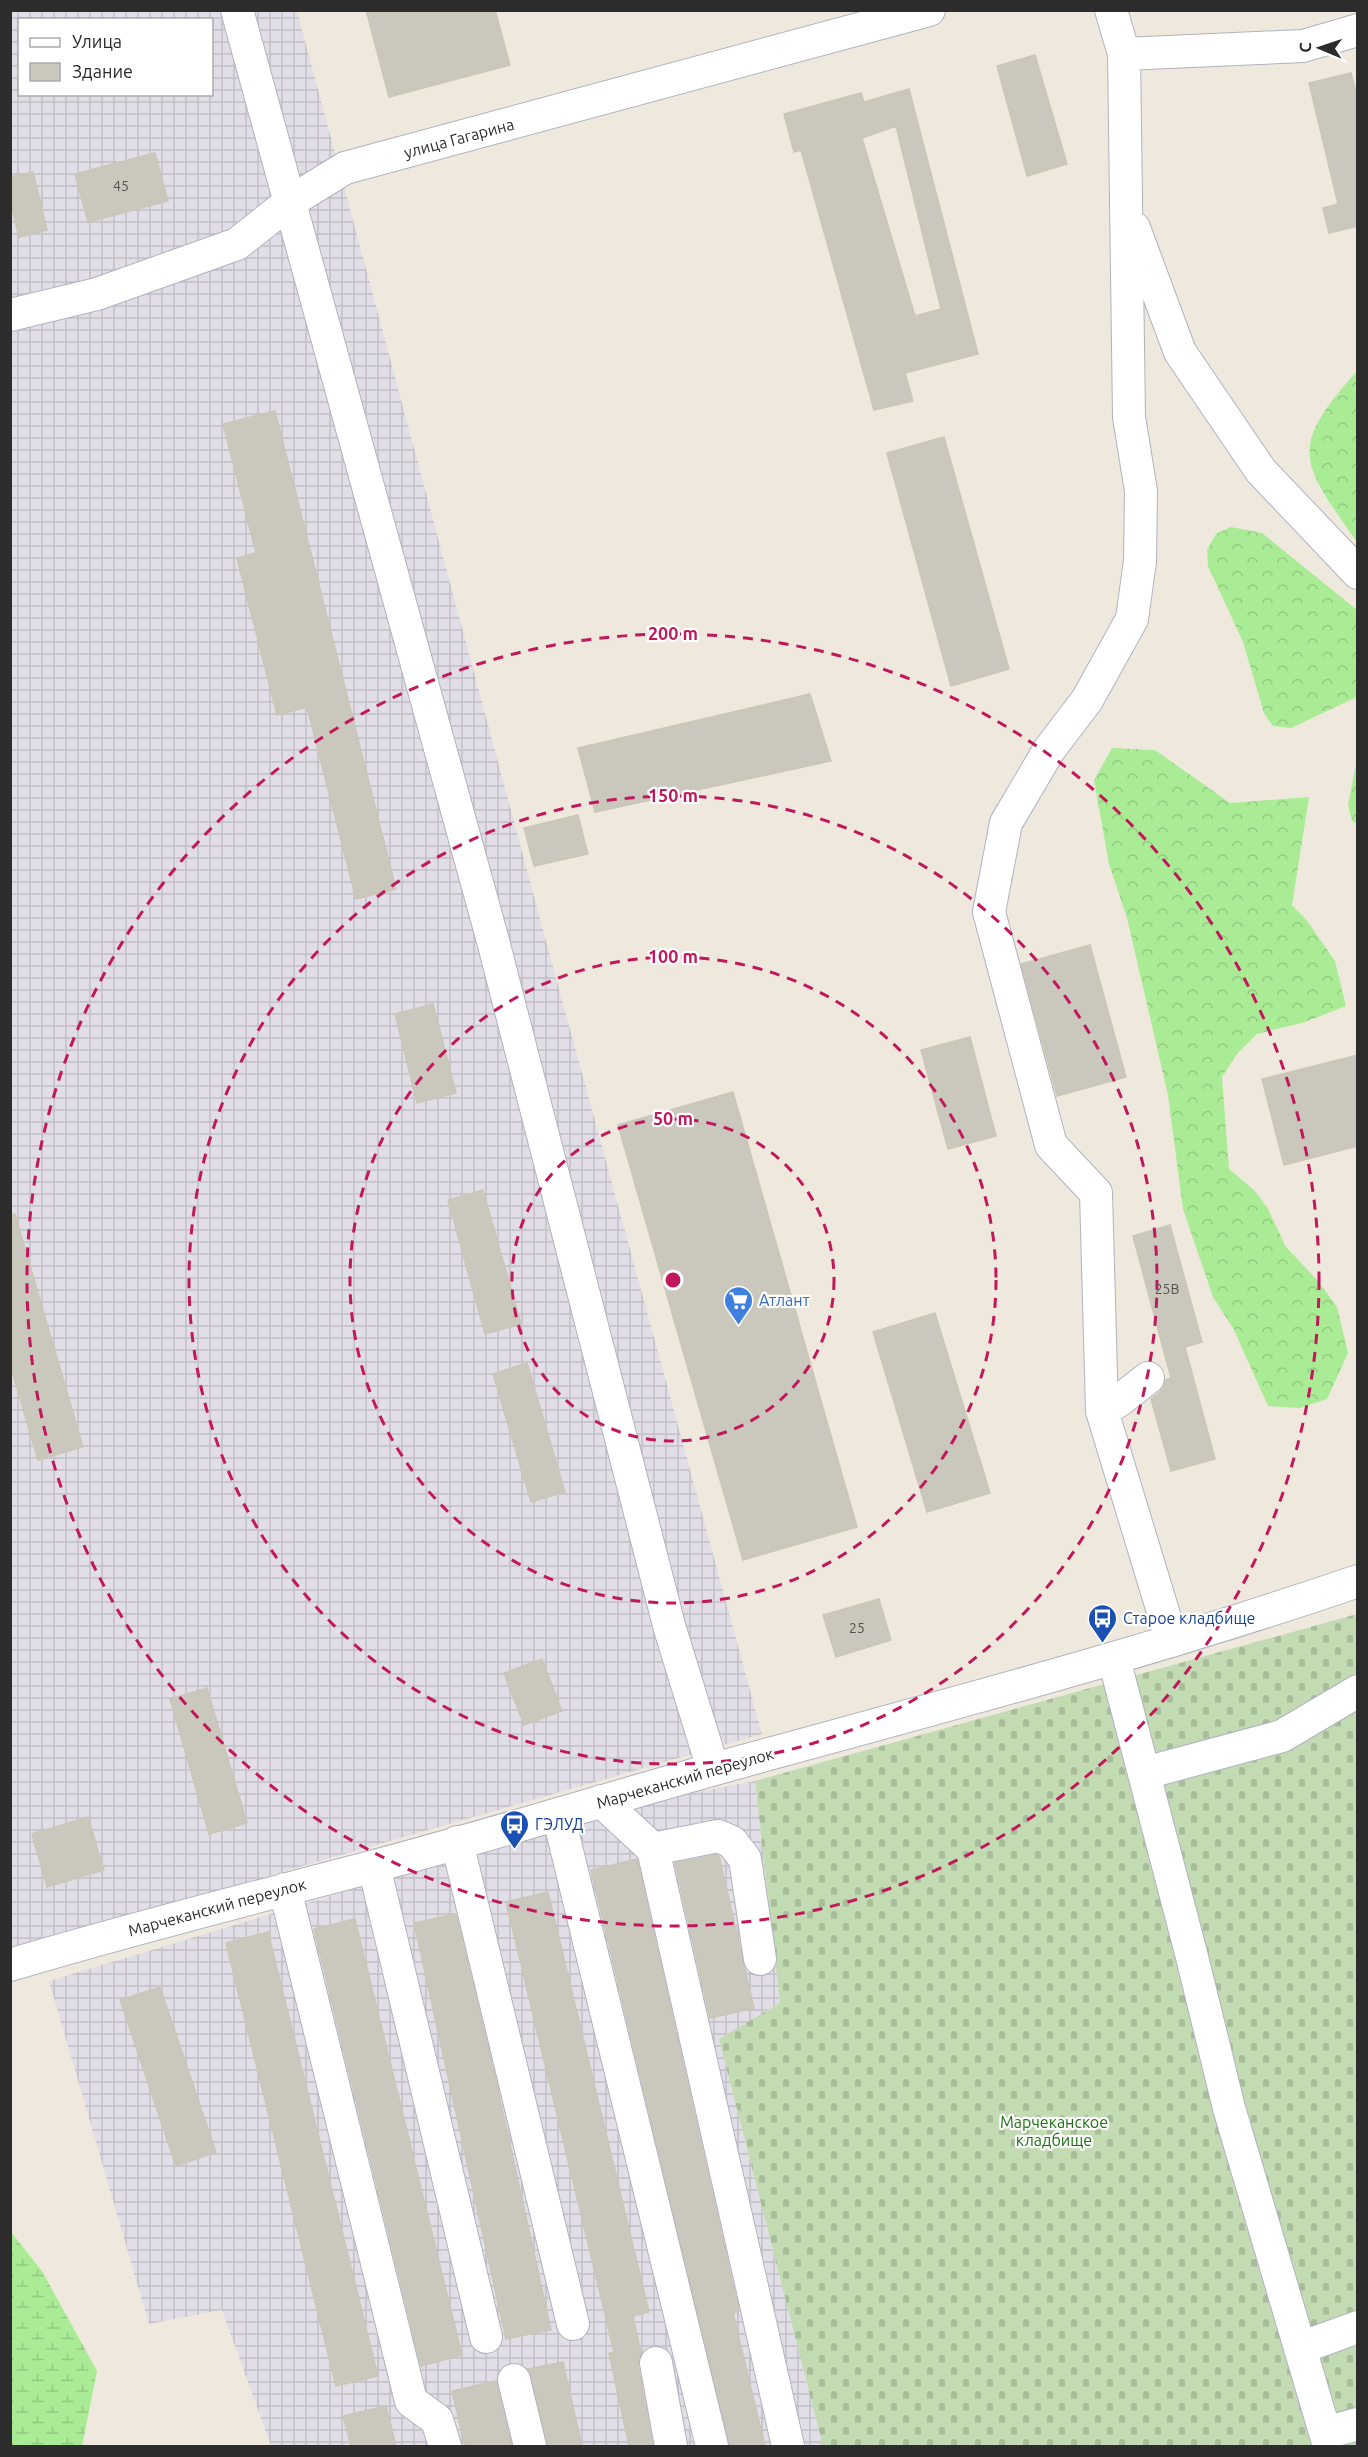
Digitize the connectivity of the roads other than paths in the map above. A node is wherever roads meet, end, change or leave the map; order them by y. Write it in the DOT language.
graph roads {
  1 [pos="237,10"];
  2 [pos="929,10"];
  3 [pos="1111,10"];
  4 [pos="1358,30"];
  5 [pos="1124,54"];
  6 [pos="290,202"];
  7 [pos="1126,206"];
  8 [pos="10,315"];
  9 [pos="1358,573"];
  10 [pos="1148,1378"];
  11 [pos="1102,1411"];
  12 [pos="1358,1581"];
  13 [pos="1172,1641"];
  14 [pos="1114,1659"];
  15 [pos="1358,1691"];
  16 [pos="713,1770"];
  17 [pos="1145,1773"];
  18 [pos="601,1801"];
  19 [pos="558,1814"];
  20 [pos="458,1842"];
  21 [pos="653,1849"];
  22 [pos="374,1866"];
  23 [pos="285,1889"];
  24 [pos="760,1959"];
  25 [pos="10,1965"];
  26 [pos="573,2324"];
  27 [pos="1358,2327"];
  28 [pos="486,2337"];
  29 [pos="1300,2348"];
  30 [pos="656,2363"];
  31 [pos="514,2380"];
  32 [pos="1358,2424"];
  33 [pos="1327,2440"];
  34 [pos="445,2446"];
  35 [pos="530,2446"];
  36 [pos="671,2446"];
  37 [pos="712,2446"];
  38 [pos="788,2446"];
  1 -- 6 [label="street"];
  2 -- 6 [label="street, улица Гагарина"];
  3 -- 5 [label="street"];
  4 -- 5 [label="street"];
  5 -- 7 [label="street"];
  6 -- 8 [label="street, улица Гагарина"];
  6 -- 16 [label="street"];
  7 -- 9 [label="street"];
  7 -- 11 [label="street"];
  10 -- 11 [label="street"];
  11 -- 13 [label="street"];
  12 -- 13 [label="street, Марчеканский переулок"];
  13 -- 14 [label="street, Марчеканский переулок"];
  14 -- 16 [label="street, Марчеканский переулок"];
  14 -- 17 [label="street"];
  15 -- 17 [label="street"];
  16 -- 18 [label="street, Марчеканский переулок"];
  17 -- 29 [label="street"];
  18 -- 19 [label="street, Марчеканский переулок"];
  18 -- 21 [label="street"];
  19 -- 20 [label="street, Марчеканский переулок"];
  19 -- 37 [label="street"];
  20 -- 22 [label="street, Марчеканский переулок"];
  20 -- 26 [label="street"];
  21 -- 24 [label="street"];
  21 -- 38 [label="street"];
  22 -- 23 [label="street, Марчеканский переулок"];
  22 -- 28 [label="street"];
  23 -- 25 [label="street, Марчеканский переулок"];
  23 -- 34 [label="street"];
  27 -- 29 [label="street"];
  29 -- 33 [label="street"];
  30 -- 36 [label="street"];
  31 -- 35 [label="street"];
  32 -- 33 [label="street"];
}
